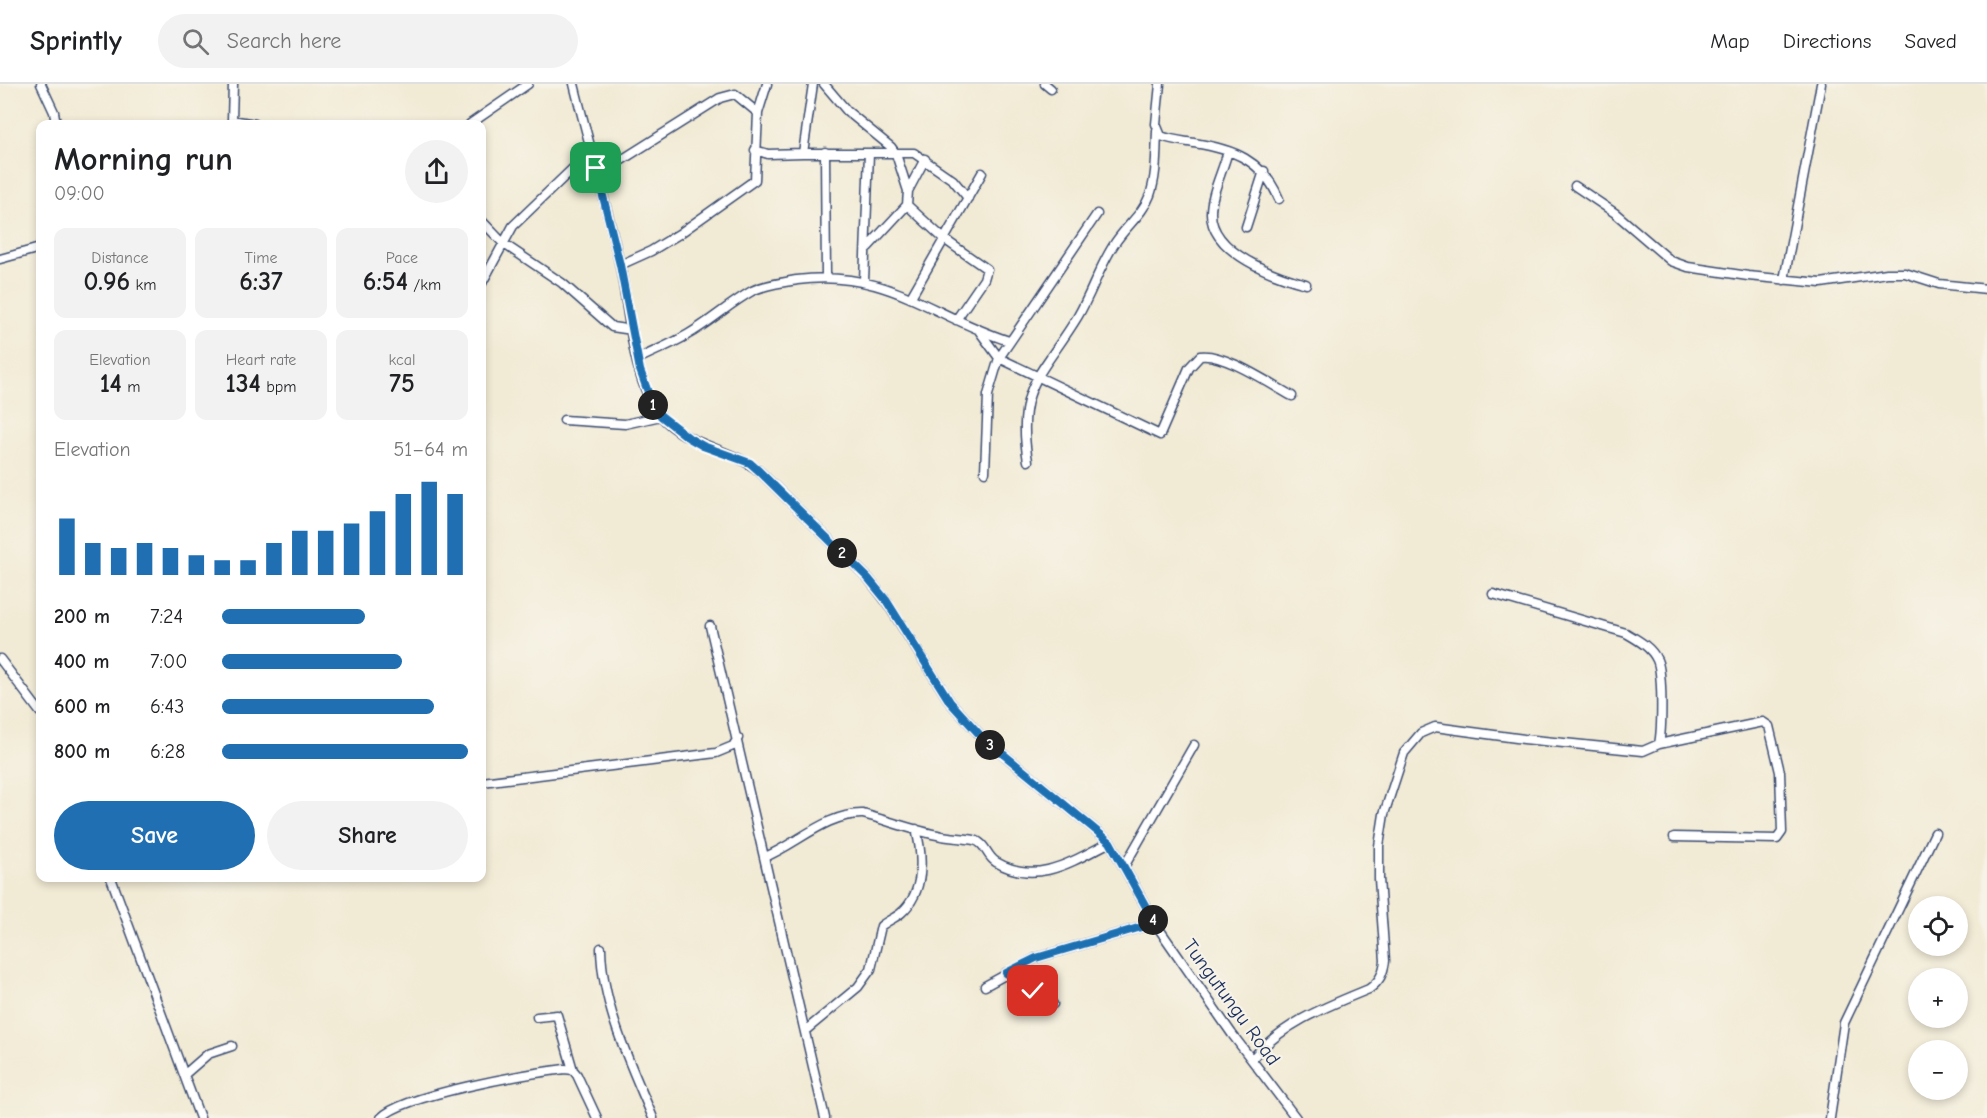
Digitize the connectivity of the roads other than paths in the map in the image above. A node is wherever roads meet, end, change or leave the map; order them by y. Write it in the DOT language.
graph roads {
  1 [pos="40,84"];
  2 [pos="233,84"];
  3 [pos="528,84"];
  4 [pos="574,84"];
  5 [pos="767,84"];
  6 [pos="813,84"];
  7 [pos="824,84"];
  8 [pos="1160,84"];
  9 [pos="1821,84"];
  10 [pos="758,113"];
  11 [pos="55,120"];
  12 [pos="232,120"];
  13 [pos="476,120"];
  14 [pos="1157,132"];
  15 [pos="755,150"];
  16 [pos="591,151"];
  17 [pos="1228,151"];
  18 [pos="825,152"];
  19 [pos="803,153"];
  20 [pos="870,153"];
  21 [pos="896,154"];
  22 [pos="925,159"];
  23 [pos="596,168"];
  24 [pos="1264,171"];
  25 [pos="982,173"];
  26 [pos="1575,186"];
  27 [pos="908,191"];
  28 [pos="968,198"];
  29 [pos="1279,199"];
  30 [pos="907,205"];
  31 [pos="1097,214"];
  32 [pos="486,225"];
  33 [pos="1246,227"];
  34 [pos="944,239"];
  35 [pos="504,244"];
  36 [pos="868,247"];
  37 [pos="36,249"];
  38 [pos="0,259"];
  39 [pos="620,265"];
  40 [pos="486,276"];
  41 [pos="826,277"];
  42 [pos="1784,280"];
  43 [pos="864,281"];
  44 [pos="1306,284"];
  45 [pos="1987,289"];
  46 [pos="911,297"];
  47 [pos="956,320"];
  48 [pos="632,330"];
  49 [pos="979,332"];
  50 [pos="1009,341"];
  51 [pos="999,358"];
  52 [pos="638,359"];
  53 [pos="1036,375"];
  54 [pos="1292,396"];
  55 [pos="661,416"];
  56 [pos="564,420"];
  57 [pos="1028,460"];
  58 [pos="985,472"];
  59 [pos="1493,594"];
  60 [pos="710,626"];
  61 [pos="0,659"];
  62 [pos="36,707"];
  63 [pos="738,738"];
  64 [pos="1659,744"];
  65 [pos="1194,745"];
  66 [pos="486,782"];
  67 [pos="916,829"];
  68 [pos="1935,833"];
  69 [pos="1674,837"];
  70 [pos="1110,842"];
  71 [pos="765,857"];
  72 [pos="1125,865"];
  73 [pos="113,882"];
  74 [pos="1155,923"];
  75 [pos="601,948"];
  76 [pos="1006,973"];
  77 [pos="985,986"];
  78 [pos="1053,1004"];
  79 [pos="537,1017"];
  80 [pos="806,1030"];
  81 [pos="232,1046"];
  82 [pos="1252,1059"];
  83 [pos="573,1070"];
  84 [pos="185,1074"];
  85 [pos="200,1118"];
  86 [pos="381,1118"];
  87 [pos="597,1118"];
  88 [pos="653,1118"];
  89 [pos="825,1118"];
  90 [pos="1296,1118"];
  91 [pos="1830,1118"];
  1 -- 11 [label="street"];
  2 -- 12 [label="street"];
  3 -- 13 [label="street"];
  4 -- 16 [label="street, Tungutungu Road"];
  5 -- 10 [label="street"];
  6 -- 19 [label="street"];
  7 -- 21 [label="street"];
  8 -- 14 [label="street"];
  9 -- 42 [label="street"];
  10 -- 15 [label="street"];
  10 -- 23 [label="street"];
  14 -- 17 [label="street"];
  14 -- 53 [label="street"];
  15 -- 19 [label="street"];
  15 -- 39 [label="street"];
  16 -- 23 [label="street, Tungutungu Road"];
  16 -- 35 [label="street"];
  17 -- 24 [label="street"];
  17 -- 44 [label="street"];
  18 -- 19 [label="street"];
  18 -- 20 [label="street"];
  18 -- 41 [label="street"];
  20 -- 21 [label="street"];
  20 -- 36 [label="street"];
  21 -- 22 [label="street"];
  21 -- 27 [label="street"];
  22 -- 27 [label="street"];
  22 -- 28 [label="street"];
  23 -- 39 [label="street, Tungutungu Road"];
  24 -- 29 [label="street"];
  24 -- 33 [label="street"];
  25 -- 28 [label="street"];
  26 -- 42 [label="street"];
  27 -- 30 [label="street"];
  28 -- 34 [label="street"];
  30 -- 34 [label="street"];
  30 -- 36 [label="street"];
  31 -- 50 [label="street"];
  32 -- 35 [label="street"];
  34 -- 46 [label="street"];
  34 -- 47 [label="street"];
  35 -- 40 [label="street"];
  35 -- 48 [label="street"];
  36 -- 43 [label="street"];
  37 -- 38 [label="street"];
  39 -- 48 [label="street, Tungutungu Road"];
  41 -- 43 [label="street"];
  41 -- 52 [label="street"];
  42 -- 45 [label="street"];
  43 -- 46 [label="street"];
  46 -- 47 [label="street"];
  47 -- 49 [label="street"];
  48 -- 52 [label="street, Tungutungu Road"];
  49 -- 50 [label="street"];
  49 -- 51 [label="street"];
  50 -- 51 [label="street"];
  51 -- 53 [label="street"];
  51 -- 58 [label="street"];
  52 -- 55 [label="street, Tungutungu Road"];
  53 -- 54 [label="street"];
  53 -- 57 [label="street"];
  55 -- 56 [label="street"];
  55 -- 70 [label="street, Tungutungu Road"];
  59 -- 64 [label="street"];
  60 -- 63 [label="street"];
  61 -- 62 [label="street"];
  63 -- 66 [label="street"];
  63 -- 71 [label="street"];
  64 -- 69 [label="street"];
  64 -- 82 [label="street"];
  65 -- 72 [label="street"];
  67 -- 70 [label="street"];
  67 -- 71 [label="street"];
  67 -- 80 [label="street"];
  68 -- 91 [label="street"];
  70 -- 72 [label="street, Tungutungu Road"];
  71 -- 80 [label="street"];
  72 -- 74 [label="street, Tungutungu Road"];
  73 -- 84 [label="street"];
  74 -- 76 [label="street"];
  74 -- 82 [label="street, Tungutungu Road"];
  75 -- 88 [label="street"];
  76 -- 77 [label="street"];
  76 -- 78 [label="street"];
  79 -- 83 [label="street"];
  80 -- 89 [label="street"];
  81 -- 84 [label="street"];
  82 -- 90 [label="street, Tungutungu Road"];
  83 -- 86 [label="street"];
  83 -- 87 [label="street"];
  84 -- 85 [label="street"];
}
